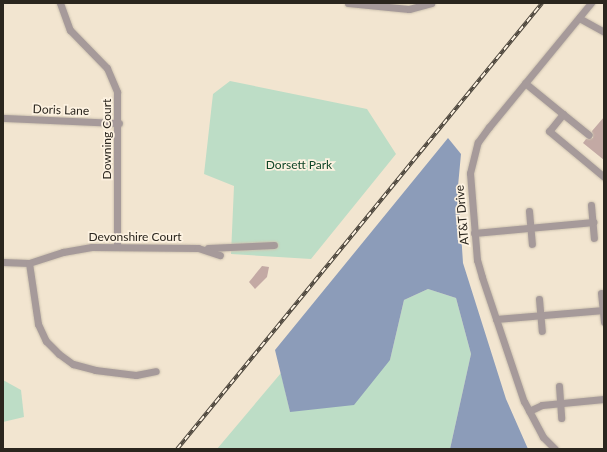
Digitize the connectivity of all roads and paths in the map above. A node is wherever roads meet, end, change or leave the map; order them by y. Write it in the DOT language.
graph roads {
  1 [pos="60,3"];
  2 [pos="348,3"];
  3 [pos="431,3"];
  4 [pos="591,3"];
  5 [pos="579,18"];
  6 [pos="604,32"];
  7 [pos="525,83"];
  8 [pos="563,114"];
  9 [pos="3,118"];
  10 [pos="119,123"];
  11 [pos="589,135"];
  12 [pos="604,177"];
  13 [pos="591,205"];
  14 [pos="529,211"];
  15 [pos="593,222"];
  16 [pos="531,228"];
  17 [pos="474,233"];
  18 [pos="594,238"];
  19 [pos="532,244"];
  20 [pos="274,245"];
  21 [pos="117,247"];
  22 [pos="198,248"];
  23 [pos="220,255"];
  24 [pos="3,262"];
  25 [pos="29,263"];
  26 [pos="601,293"];
  27 [pos="539,299"];
  28 [pos="603,310"];
  29 [pos="541,315"];
  30 [pos="496,319"];
  31 [pos="604,322"];
  32 [pos="542,331"];
  33 [pos="156,371"];
  34 [pos="558,386"];
  35 [pos="604,399"];
  36 [pos="560,403"];
  37 [pos="528,411"];
  38 [pos="561,418"];
  39 [pos="555,449"];
  1 -- 10 [label="street, Downing Court"];
  2 -- 3 [label="street"];
  4 -- 5 [label="street, AT&T Drive"];
  5 -- 6 [label="street"];
  5 -- 7 [label="street, AT&T Drive"];
  7 -- 8 [label="street"];
  7 -- 17 [label="street, AT&T Drive"];
  8 -- 11 [label="street"];
  8 -- 12 [label="street"];
  9 -- 10 [label="street, Doris Lane"];
  10 -- 21 [label="street, Downing Court"];
  13 -- 15 [label="street"];
  14 -- 16 [label="street"];
  15 -- 16 [label="street"];
  15 -- 18 [label="street"];
  16 -- 17 [label="street"];
  16 -- 19 [label="street"];
  17 -- 30 [label="street, AT&T Drive"];
  20 -- 22 [label="street"];
  21 -- 22 [label="street, Devonshire Court"];
  21 -- 25 [label="street, Devonshire Court"];
  22 -- 23 [label="street, Devonshire Court"];
  24 -- 25 [label="street, Devonshire Court"];
  25 -- 33 [label="street"];
  26 -- 28 [label="street"];
  27 -- 29 [label="street"];
  28 -- 29 [label="street"];
  28 -- 31 [label="street"];
  29 -- 30 [label="street"];
  29 -- 32 [label="street"];
  30 -- 37 [label="street, AT&T Drive"];
  34 -- 36 [label="street"];
  35 -- 36 [label="street"];
  36 -- 37 [label="street"];
  36 -- 38 [label="street"];
  37 -- 39 [label="street, AT&T Drive"];
}
